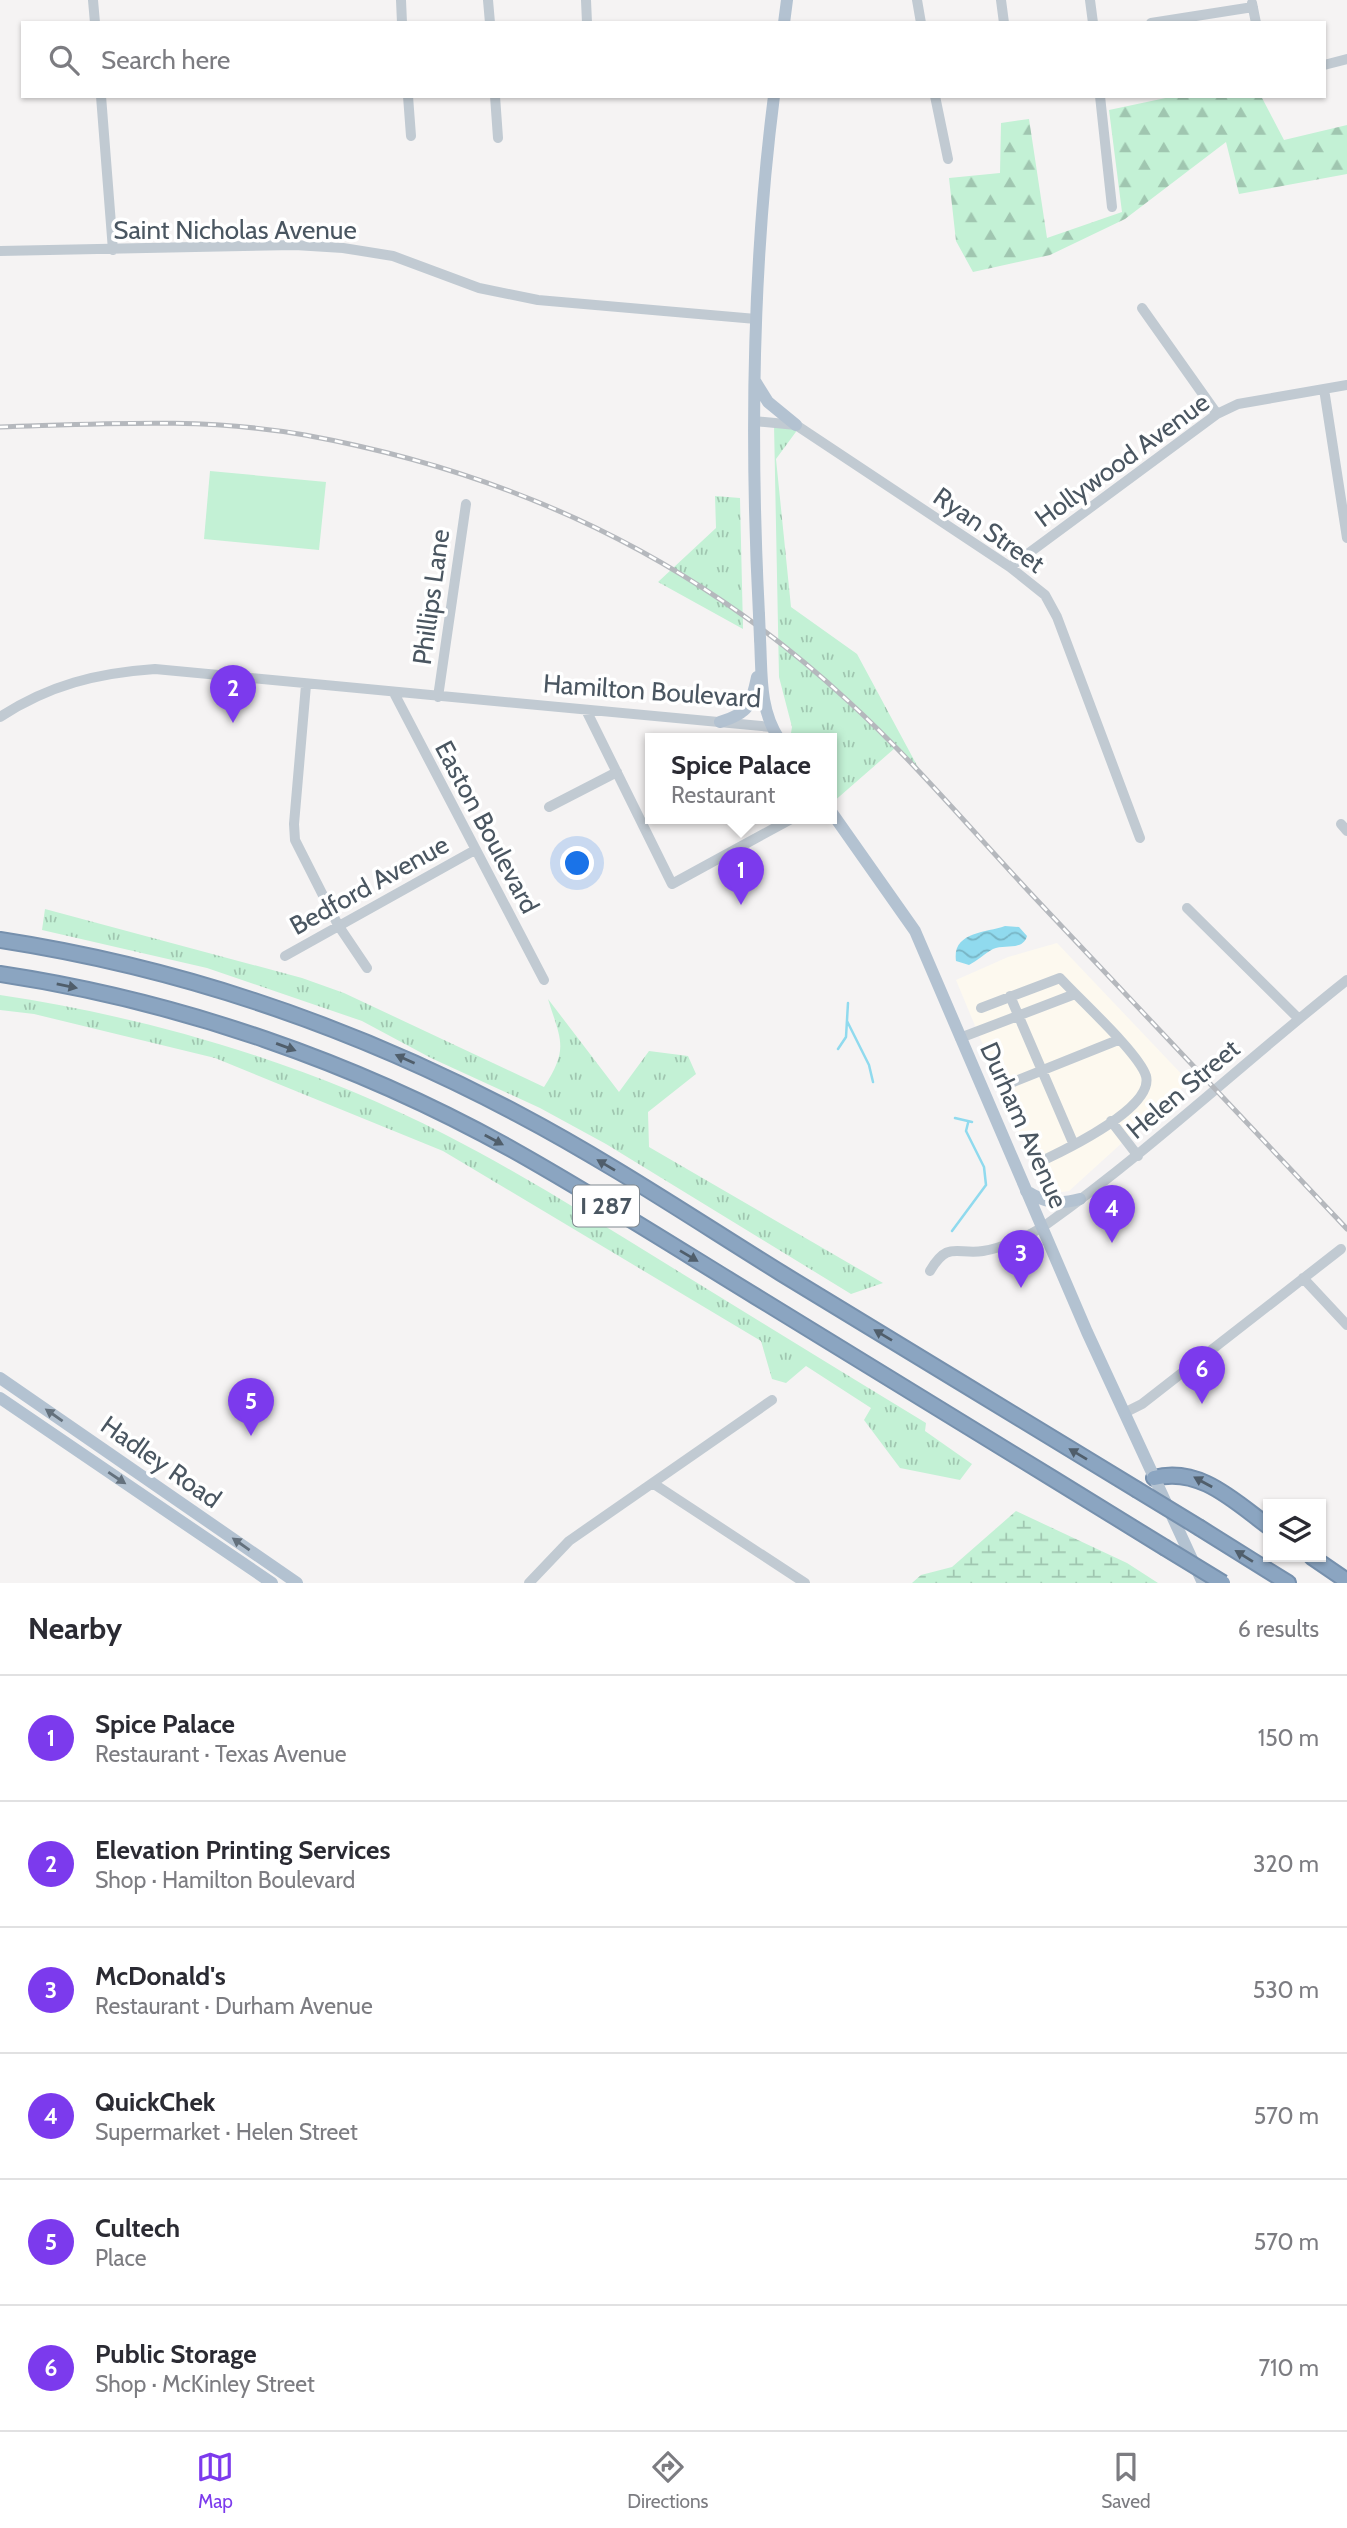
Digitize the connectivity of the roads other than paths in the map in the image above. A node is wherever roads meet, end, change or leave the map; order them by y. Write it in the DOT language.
graph roads {
  1 [pos="93,0"];
  2 [pos="401,0"];
  3 [pos="488,0"];
  4 [pos="586,0"];
  5 [pos="787,0"];
  6 [pos="917,0"];
  7 [pos="1001,0"];
  8 [pos="1090,0"];
  9 [pos="1252,3"];
  10 [pos="95,21"];
  11 [pos="402,21"];
  12 [pos="490,21"];
  13 [pos="587,21"];
  14 [pos="784,21"];
  15 [pos="921,21"];
  16 [pos="1004,21"];
  17 [pos="1093,21"];
  18 [pos="1162,21"];
  19 [pos="1256,21"];
  20 [pos="1347,59"];
  21 [pos="1326,64"];
  22 [pos="101,98"];
  23 [pos="408,98"];
  24 [pos="495,98"];
  25 [pos="774,98"];
  26 [pos="935,98"];
  27 [pos="1100,98"];
  28 [pos="411,136"];
  29 [pos="498,138"];
  30 [pos="948,159"];
  31 [pos="1112,207"];
  32 [pos="113,250"];
  33 [pos="0,251"];
  34 [pos="1142,308"];
  35 [pos="756,319"];
  36 [pos="755,382"];
  37 [pos="1347,385"];
  38 [pos="1324,389"];
  39 [pos="1217,414"];
  40 [pos="754,421"];
  41 [pos="796,425"];
  42 [pos="466,503"];
  43 [pos="1347,538"];
  44 [pos="1010,567"];
  45 [pos="761,659"];
  46 [pos="306,685"];
  47 [pos="394,693"];
  48 [pos="438,696"];
  49 [pos="586,710"];
  50 [pos="0,717"];
  51 [pos="720,722"];
  52 [pos="771,727"];
  53 [pos="775,733"];
  54 [pos="617,772"];
  55 [pos="549,807"];
  56 [pos="837,820"];
  57 [pos="782,824"];
  58 [pos="1140,838"];
  59 [pos="475,849"];
  60 [pos="1187,908"];
  61 [pos="338,925"];
  62 [pos="0,940"];
  63 [pos="285,956"];
  64 [pos="367,968"];
  65 [pos="0,974"];
  66 [pos="544,980"];
  67 [pos="1347,980"];
  68 [pos="1075,994"];
  69 [pos="1010,996"];
  70 [pos="981,1008"];
  71 [pos="1018,1016"];
  72 [pos="1298,1018"];
  73 [pos="960,1038"];
  74 [pos="1118,1040"];
  75 [pos="1042,1071"];
  76 [pos="1013,1082"];
  77 [pos="1111,1121"];
  78 [pos="1074,1146"];
  79 [pos="1138,1156"];
  80 [pos="1046,1159"];
  81 [pos="1026,1191"];
  82 [pos="1080,1199"];
  83 [pos="1044,1226"];
  84 [pos="1341,1249"];
  85 [pos="930,1271"];
  86 [pos="1303,1278"];
  87 [pos="1347,1325"];
  88 [pos="0,1378"];
  89 [pos="0,1398"];
  90 [pos="772,1400"];
  91 [pos="1124,1413"];
  92 [pos="1154,1478"];
  93 [pos="654,1484"];
  94 [pos="1263,1523"];
  95 [pos="1319,1562"];
  96 [pos="1347,1581"];
  97 [pos="272,1583"];
  98 [pos="297,1583"];
  99 [pos="529,1583"];
  100 [pos="805,1583"];
  101 [pos="1203,1583"];
  102 [pos="1223,1583"];
  103 [pos="1288,1583"];
  1 -- 10 [label="street"];
  2 -- 11 [label="street"];
  3 -- 12 [label="street"];
  4 -- 13 [label="street"];
  5 -- 14 [label="main road"];
  6 -- 15 [label="street"];
  7 -- 16 [label="street"];
  8 -- 17 [label="street"];
  9 -- 18 [label="street"];
  9 -- 19 [label="street"];
  20 -- 21 [label="street"];
  22 -- 32 [label="street"];
  23 -- 28 [label="street"];
  24 -- 29 [label="street"];
  25 -- 35 [label="main road, Hamilton Boulevard"];
  26 -- 30 [label="street"];
  27 -- 31 [label="street"];
  32 -- 33 [label="street, Saint Nicholas Avenue"];
  32 -- 35 [label="street, Saint Nicholas Avenue"];
  34 -- 39 [label="street"];
  35 -- 36 [label="main road, Hamilton Boulevard"];
  36 -- 40 [label="main road, Hamilton Boulevard"];
  36 -- 41 [label="main road"];
  37 -- 38 [label="street, Hollywood Avenue"];
  38 -- 39 [label="street, Hollywood Avenue"];
  38 -- 43 [label="street"];
  39 -- 44 [label="street, Hollywood Avenue"];
  40 -- 41 [label="street, Ryan Street"];
  40 -- 45 [label="main road, Hamilton Boulevard, bridge"];
  41 -- 44 [label="street, Ryan Street"];
  42 -- 48 [label="street, Phillips Lane"];
  44 -- 58 [label="street, Ryan Street"];
  45 -- 51 [label="main road"];
  45 -- 52 [label="main road, Hamilton Boulevard"];
  46 -- 47 [label="street, Hamilton Boulevard"];
  46 -- 50 [label="street, Hamilton Boulevard"];
  46 -- 61 [label="street"];
  47 -- 48 [label="street, Hamilton Boulevard"];
  47 -- 59 [label="street, Easton Boulevard"];
  48 -- 49 [label="street, Hamilton Boulevard"];
  49 -- 51 [label="street, Hamilton Boulevard"];
  49 -- 54 [label="street"];
  51 -- 52 [label="street, Hamilton Boulevard"];
  52 -- 53 [label="main road"];
  54 -- 55 [label="street"];
  54 -- 57 [label="street"];
  56 -- 73 [label="main road, Durham Avenue"];
  59 -- 61 [label="street, Bedford Avenue"];
  59 -- 66 [label="street, Easton Boulevard"];
  60 -- 72 [label="street"];
  61 -- 63 [label="street, Bedford Avenue"];
  61 -- 64 [label="street"];
  103 -- 62 [label="highway, I 287, one-way, bridge"];
  65 -- 102 [label="highway, I 287, one-way, bridge"];
  67 -- 72 [label="street, Helen Street"];
  68 -- 69 [label="street"];
  68 -- 71 [label="street"];
  68 -- 74 [label="street"];
  69 -- 70 [label="street"];
  69 -- 71 [label="street"];
  71 -- 73 [label="street"];
  71 -- 75 [label="street"];
  72 -- 79 [label="street, Helen Street"];
  73 -- 81 [label="main road, Durham Avenue"];
  74 -- 75 [label="street"];
  74 -- 77 [label="street"];
  75 -- 76 [label="street"];
  75 -- 78 [label="street"];
  77 -- 78 [label="street"];
  77 -- 79 [label="street"];
  78 -- 80 [label="street"];
  79 -- 82 [label="street, Helen Street"];
  81 -- 82 [label="main road"];
  81 -- 83 [label="main road, Durham Avenue"];
  82 -- 83 [label="street, Helen Street"];
  83 -- 85 [label="street, Helen Street"];
  83 -- 91 [label="main road, Durham Avenue"];
  84 -- 86 [label="street"];
  86 -- 87 [label="street"];
  86 -- 91 [label="street"];
  98 -- 88 [label="main road, Hadley Road, one-way"];
  89 -- 97 [label="main road, Hadley Road, one-way"];
  90 -- 93 [label="street"];
  91 -- 92 [label="main road, Durham Avenue"];
  94 -- 92 [label="highway, one-way"];
  92 -- 101 [label="main road, Durham Avenue"];
  93 -- 99 [label="street"];
  93 -- 100 [label="street"];
  95 -- 96 [label="highway"];
}
